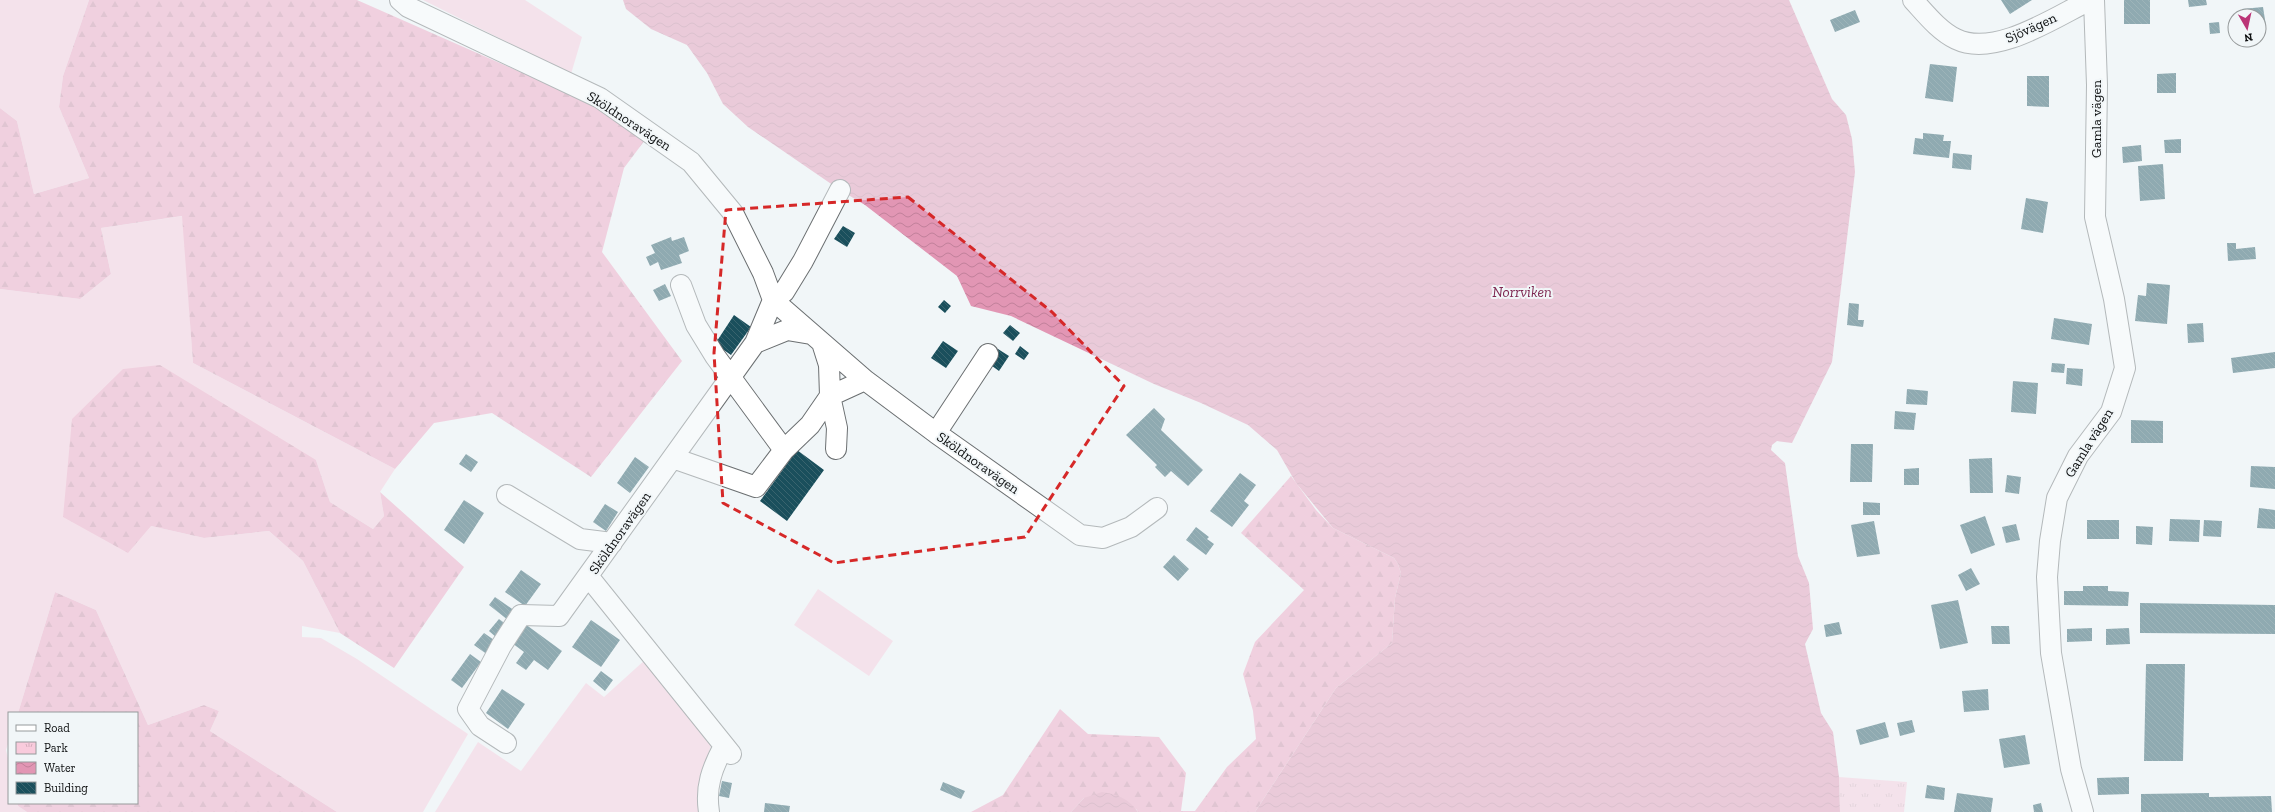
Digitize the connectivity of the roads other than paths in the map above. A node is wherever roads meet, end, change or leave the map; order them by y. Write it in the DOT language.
graph roads {
  1 [pos="400,0"];
  2 [pos="1913,0"];
  3 [pos="2090,0"];
  4 [pos="2094,0"];
  5 [pos="840,190"];
  6 [pos="681,285"];
  7 [pos="773,300"];
  8 [pos="817,340"];
  9 [pos="755,343"];
  10 [pos="988,354"];
  11 [pos="732,377"];
  12 [pos="865,380"];
  13 [pos="830,396"];
  14 [pos="936,433"];
  15 [pos="836,449"];
  16 [pos="784,450"];
  17 [pos="673,458"];
  18 [pos="507,495"];
  19 [pos="1157,508"];
  20 [pos="612,543"];
  21 [pos="588,576"];
  22 [pos="506,743"];
  23 [pos="710,812"];
  24 [pos="2082,812"];
  1 -- 7 [label="street, Sköldnoravägen"];
  2 -- 3 [label="street, Sjövägen"];
  4 -- 24 [label="street, Gamla vägen"];
  5 -- 7 [label="street"];
  6 -- 11 [label="street"];
  7 -- 8 [label="street, Sköldnoravägen"];
  7 -- 9 [label="street, Sköldnoravägen"];
  8 -- 9 [label="street, Sköldnoravägen"];
  8 -- 12 [label="street, Sköldnoravägen"];
  8 -- 13 [label="street"];
  9 -- 11 [label="street, Sköldnoravägen"];
  10 -- 14 [label="street"];
  11 -- 16 [label="street"];
  11 -- 17 [label="street, Sköldnoravägen"];
  12 -- 13 [label="street"];
  12 -- 14 [label="street, Sköldnoravägen"];
  13 -- 15 [label="street"];
  13 -- 16 [label="street"];
  14 -- 19 [label="street, Sköldnoravägen"];
  16 -- 17 [label="street"];
  17 -- 20 [label="street, Sköldnoravägen"];
  18 -- 20 [label="street"];
  20 -- 21 [label="street, Sköldnoravägen"];
  21 -- 22 [label="street"];
  21 -- 23 [label="street, Sköldnoravägen"];
}
